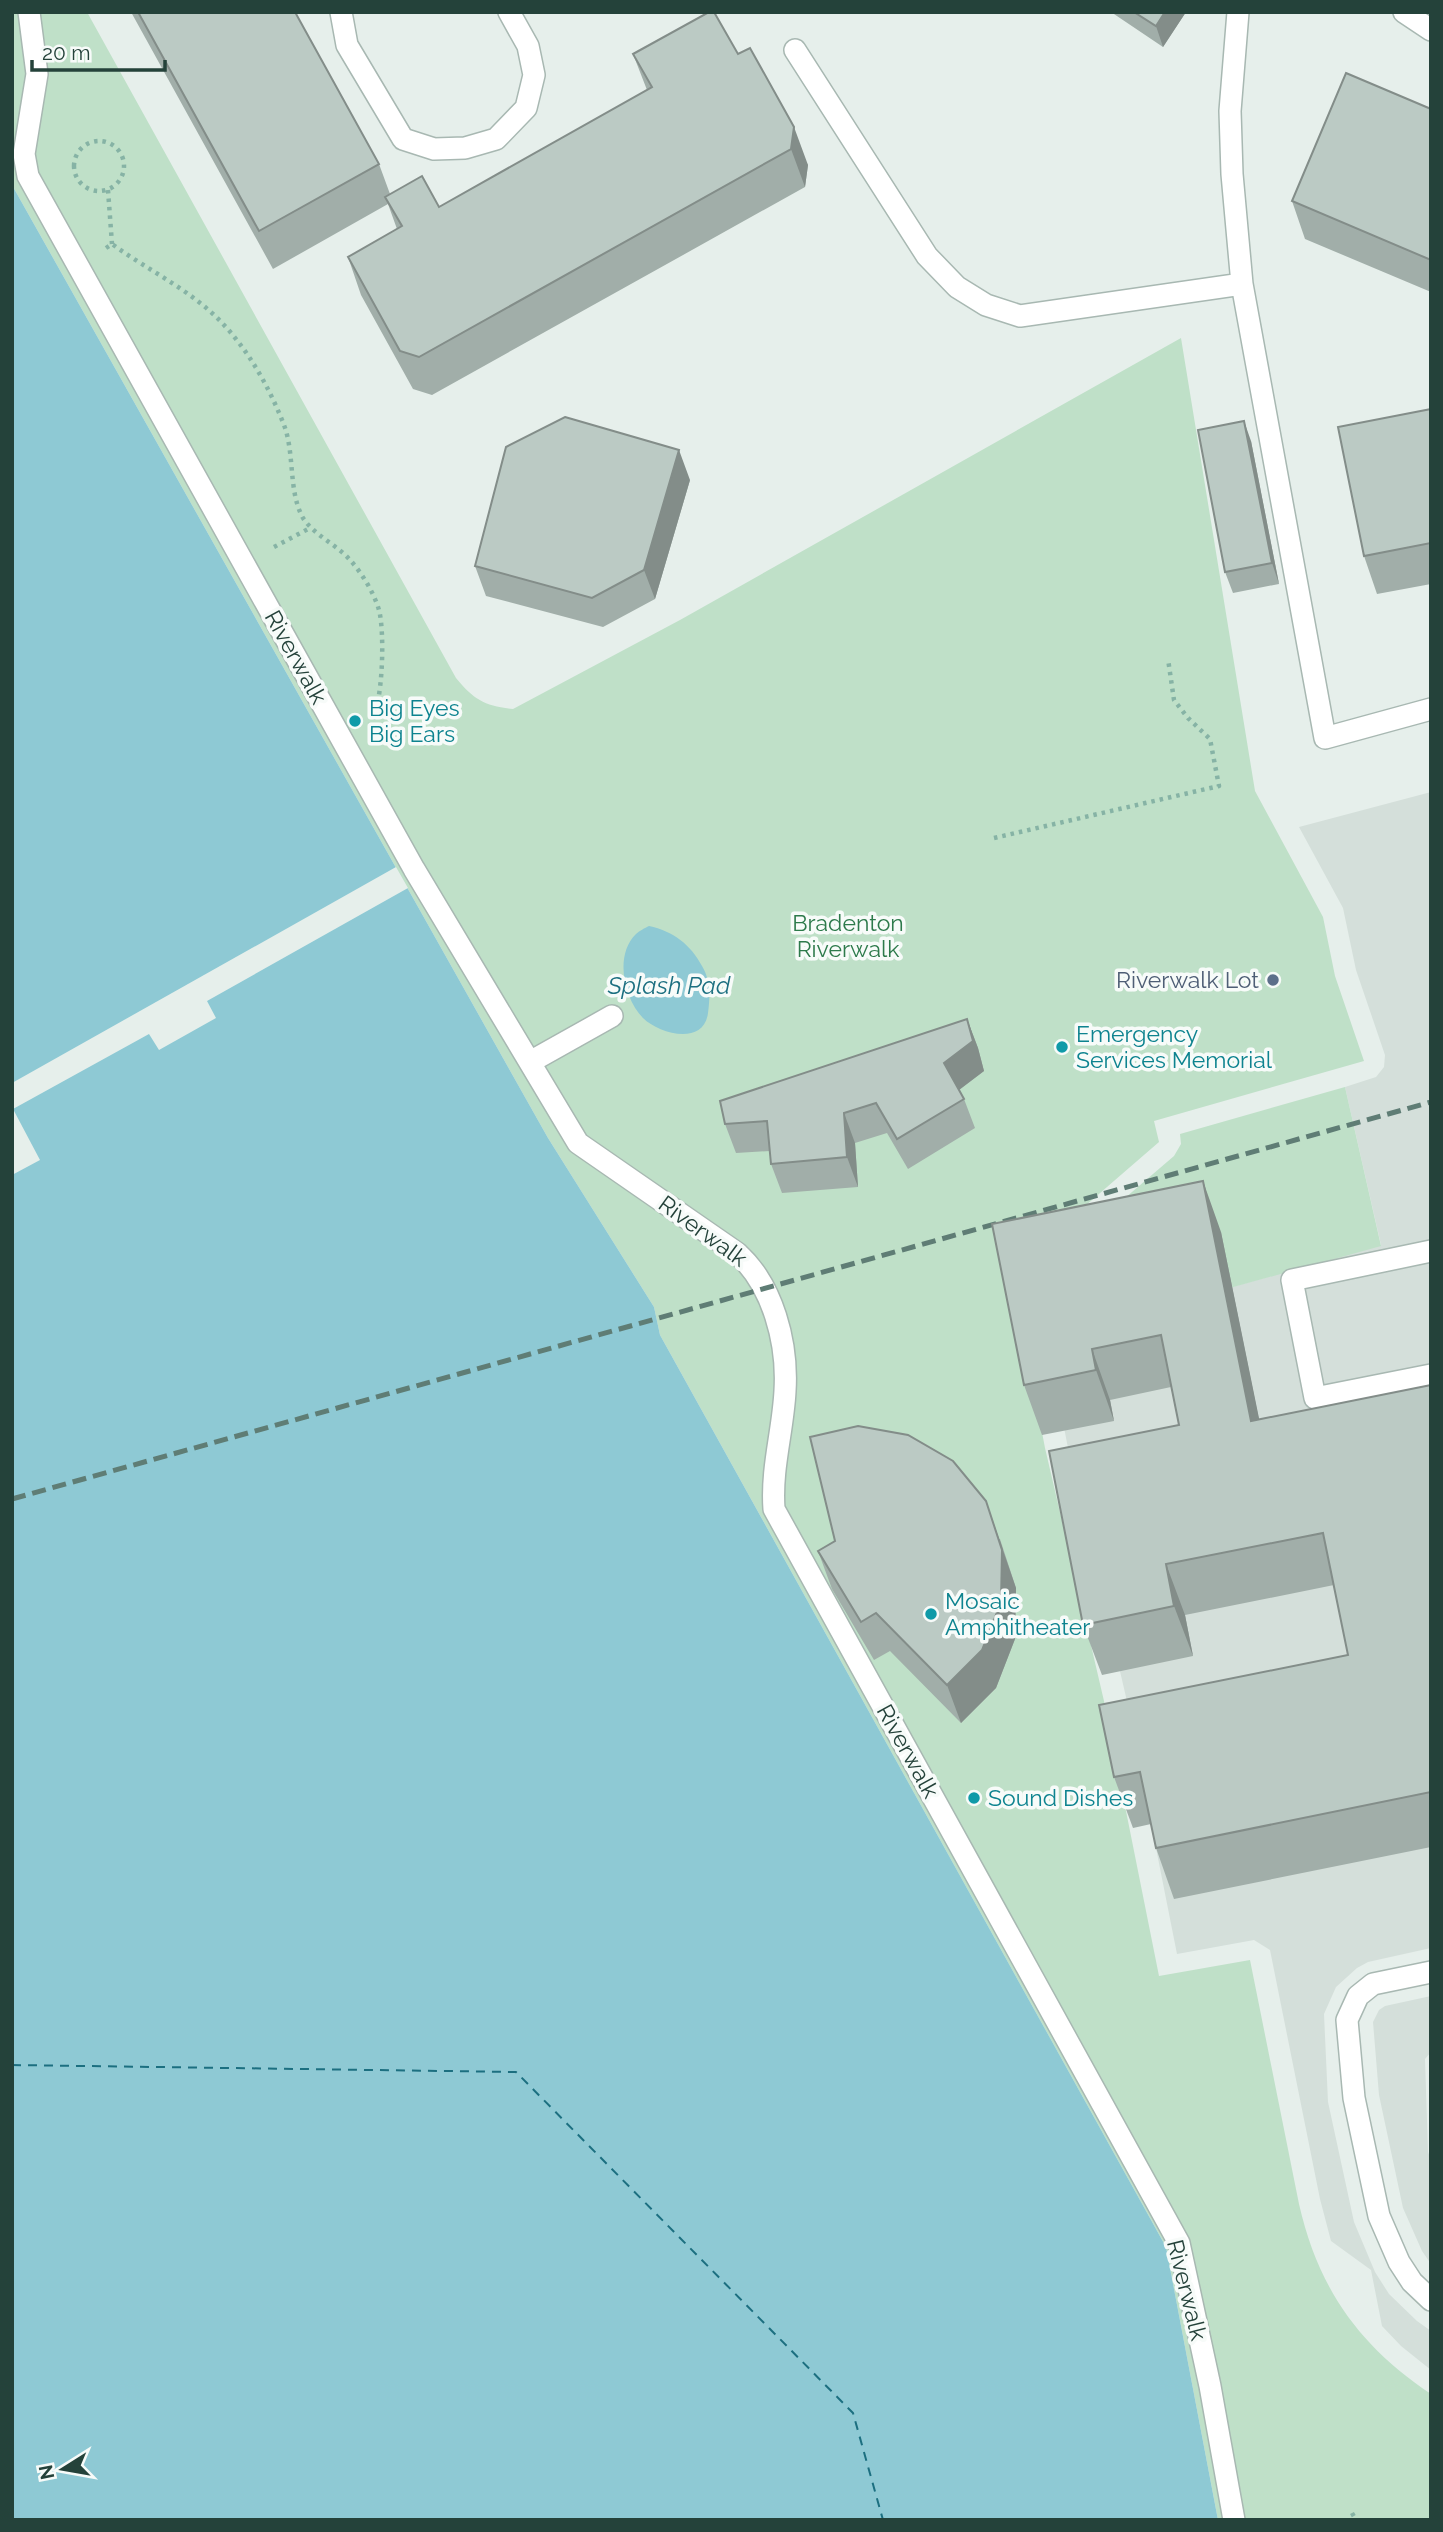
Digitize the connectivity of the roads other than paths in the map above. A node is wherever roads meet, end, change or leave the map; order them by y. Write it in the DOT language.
graph roads {
  1 [pos="29,12"];
  2 [pos="341,12"];
  3 [pos="509,12"];
  4 [pos="1238,12"];
  5 [pos="1404,12"];
  6 [pos="1431,30"];
  7 [pos="795,50"];
  8 [pos="1242,284"];
  9 [pos="1431,709"];
  10 [pos="612,1016"];
  11 [pos="530,1062"];
  12 [pos="1431,1251"];
  13 [pos="1431,1375"];
  14 [pos="1431,1972"];
  15 [pos="1431,2300"];
  16 [pos="1234,2520"];
  1 -- 11 [label="street, Riverwalk"];
  2 -- 3 [label="street"];
  4 -- 8 [label="street"];
  5 -- 6 [label="street"];
  7 -- 8 [label="street"];
  8 -- 9 [label="street"];
  10 -- 11 [label="street"];
  11 -- 16 [label="street, Riverwalk"];
  12 -- 13 [label="street"];
  14 -- 15 [label="street"];
}
